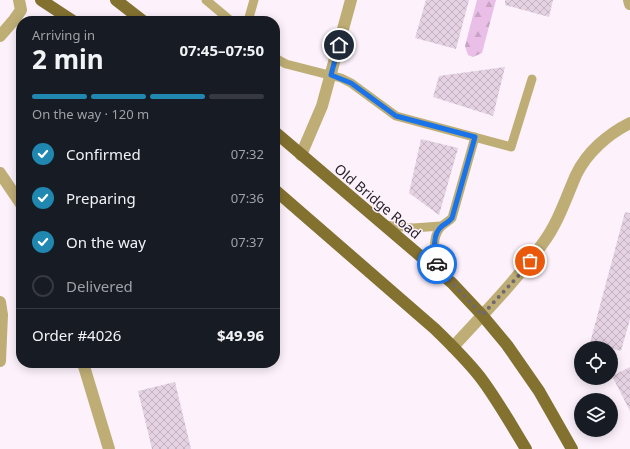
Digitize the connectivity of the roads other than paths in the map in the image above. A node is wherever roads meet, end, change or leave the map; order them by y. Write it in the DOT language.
graph roads {
  1 [pos="19,0"];
  2 [pos="42,0"];
  3 [pos="116,0"];
  4 [pos="206,0"];
  5 [pos="254,0"];
  6 [pos="351,0"];
  7 [pos="629,0"];
  8 [pos="630,4"];
  9 [pos="17,16"];
  10 [pos="66,16"];
  11 [pos="137,16"];
  12 [pos="225,16"];
  13 [pos="249,16"];
  14 [pos="16,17"];
  15 [pos="0,36"];
  16 [pos="280,61"];
  17 [pos="331,75"];
  18 [pos="532,79"];
  19 [pos="630,123"];
  20 [pos="280,137"];
  21 [pos="475,137"];
  22 [pos="301,156"];
  23 [pos="0,173"];
  24 [pos="280,194"];
  25 [pos="16,197"];
  26 [pos="384,225"];
  27 [pos="441,226"];
  28 [pos="439,272"];
  29 [pos="0,302"];
  30 [pos="482,315"];
  31 [pos="453,347"];
  32 [pos="0,361"];
  33 [pos="85,368"];
  34 [pos="108,449"];
  35 [pos="526,449"];
  36 [pos="572,449"];
  1 -- 9 [label="street"];
  2 -- 10 [label="main road"];
  3 -- 11 [label="main road"];
  4 -- 12 [label="lane"];
  5 -- 13 [label="lane"];
  6 -- 17 [label="street"];
  7 -- 8 [label="street"];
  14 -- 15 [label="street"];
  16 -- 17 [label="lane"];
  17 -- 21 [label="lane"];
  17 -- 22 [label="street"];
  18 -- 21 [label="lane"];
  19 -- 30 [label="street"];
  20 -- 22 [label="main road, Old Bridge Road"];
  21 -- 27 [label="lane"];
  22 -- 26 [label="main road, Old Bridge Road"];
  23 -- 25 [label="street"];
  24 -- 31 [label="main road"];
  26 -- 27 [label="lane"];
  26 -- 28 [label="main road, Old Bridge Road"];
  27 -- 28 [label="lane"];
  28 -- 30 [label="main road, Old Bridge Road"];
  29 -- 32 [label="street"];
  30 -- 31 [label="street"];
  30 -- 36 [label="main road, Old Bridge Road"];
  31 -- 35 [label="main road"];
  33 -- 34 [label="street"];
}
